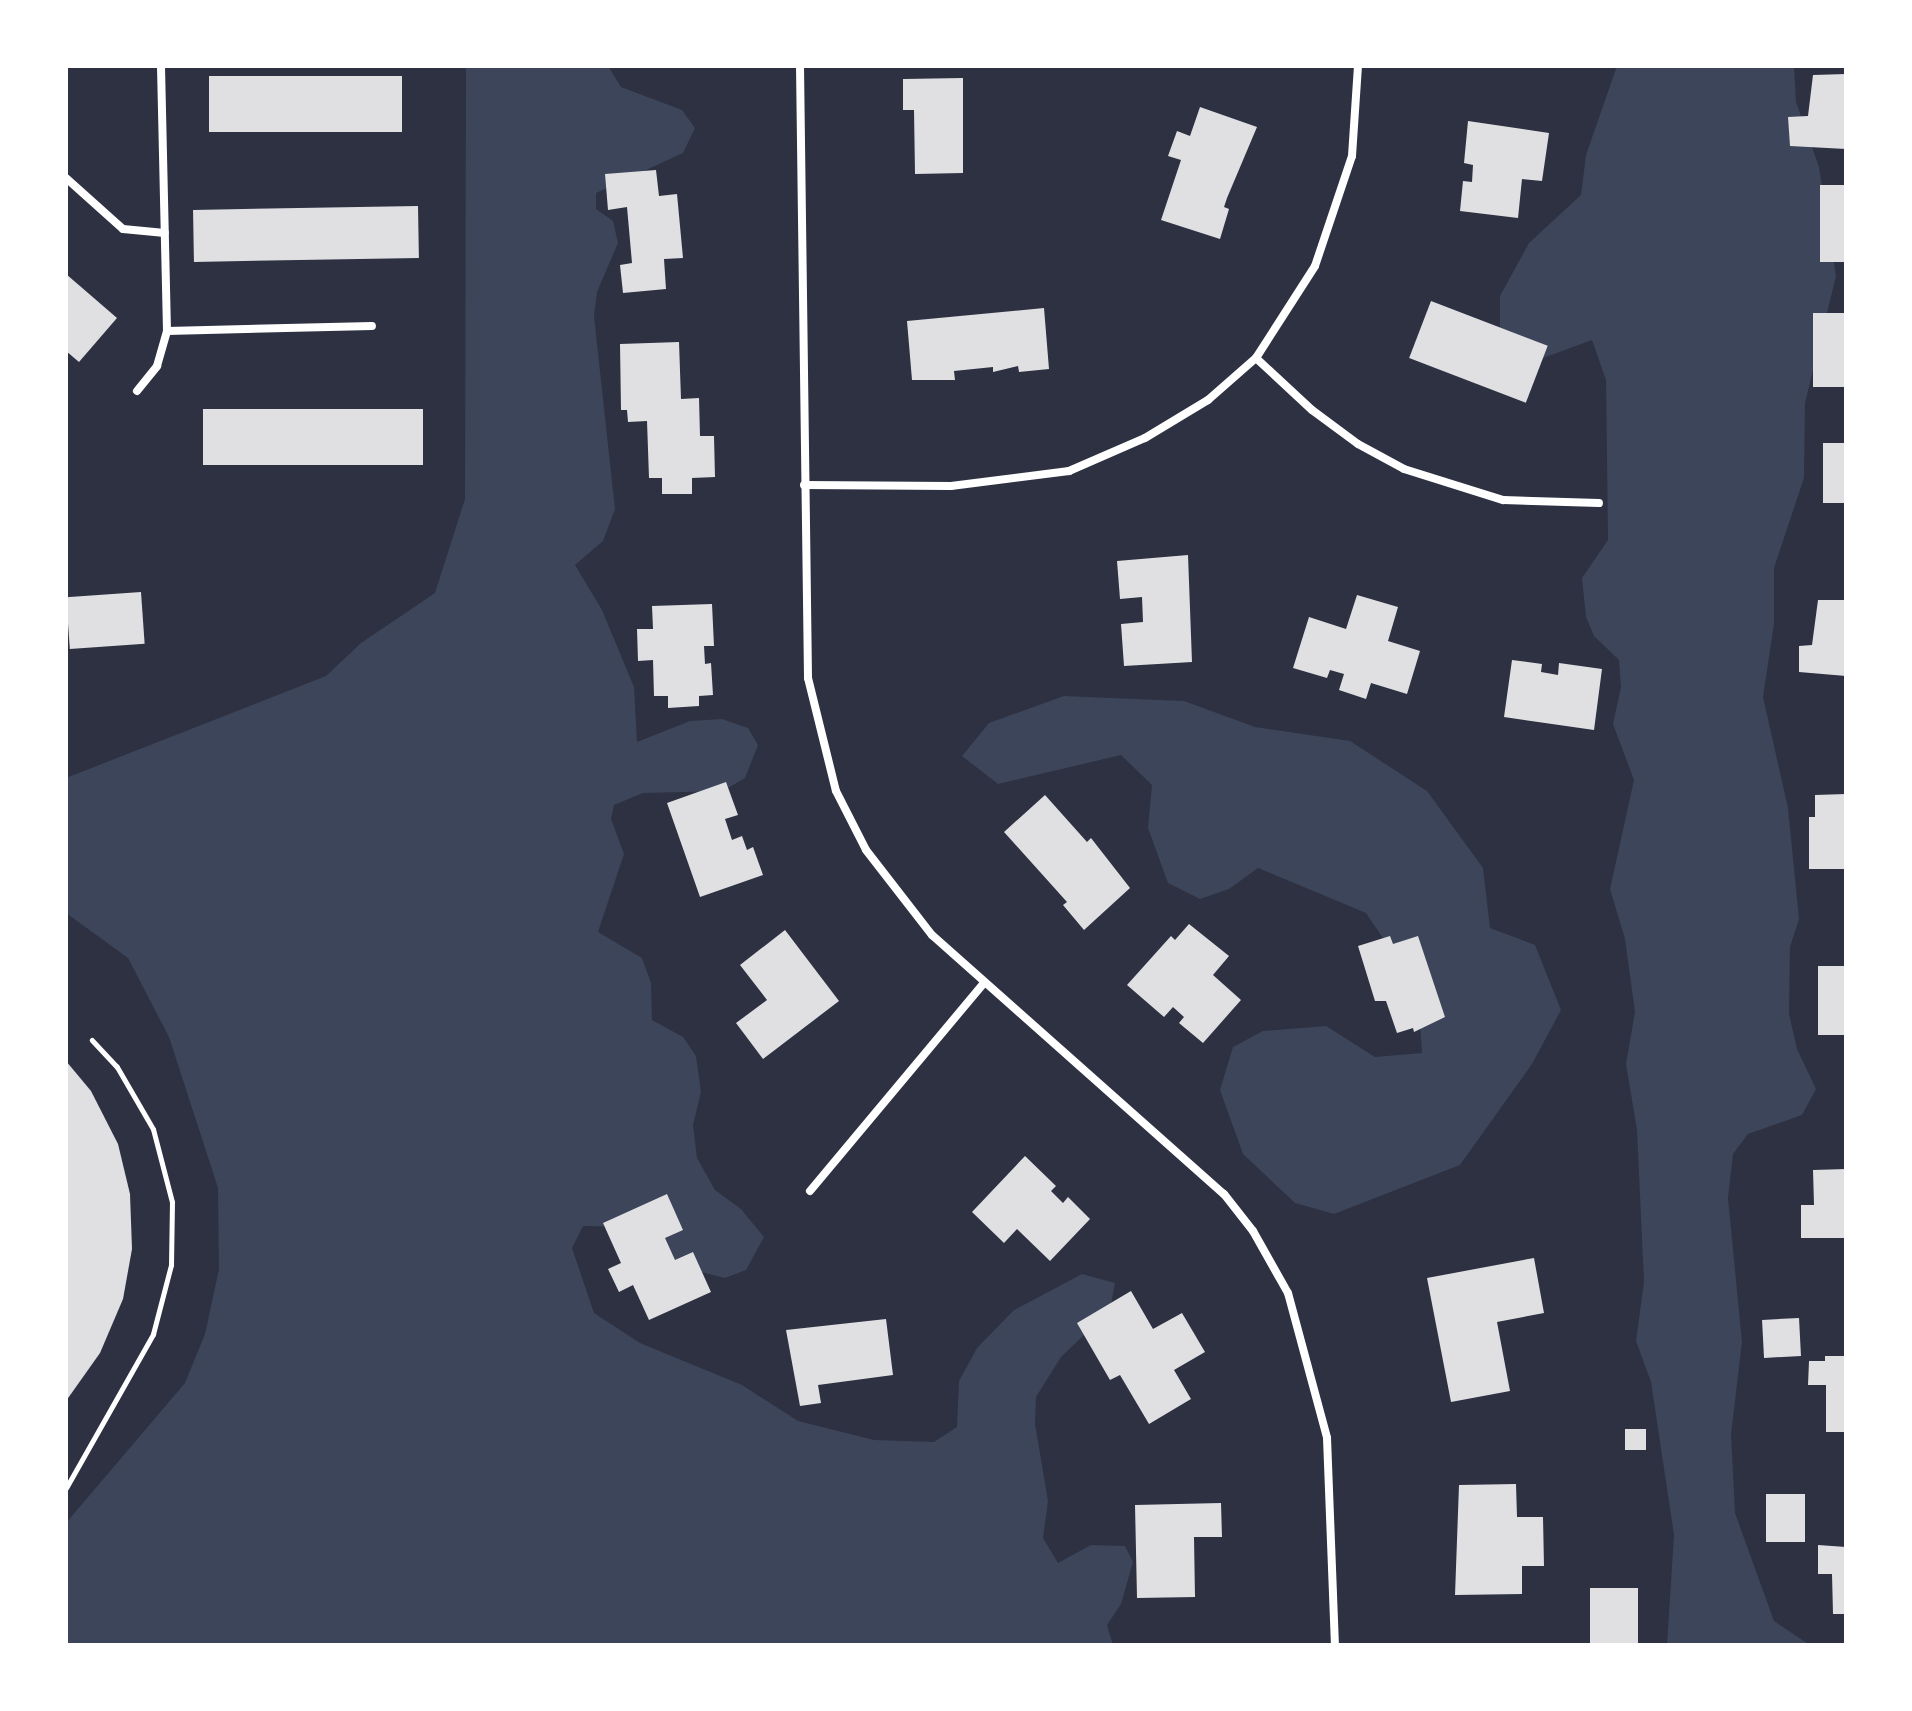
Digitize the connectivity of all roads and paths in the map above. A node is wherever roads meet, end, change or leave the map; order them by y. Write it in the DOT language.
graph roads {
  1 [pos="161,66"];
  2 [pos="800,66"];
  3 [pos="1358,66"];
  4 [pos="66,178"];
  5 [pos="165,233"];
  6 [pos="372,326"];
  7 [pos="167,331"];
  8 [pos="1256,358"];
  9 [pos="137,391"];
  10 [pos="804,485"];
  11 [pos="1599,503"];
  12 [pos="984,983"];
  13 [pos="92,1040"];
  14 [pos="810,1191"];
  15 [pos="66,1488"];
  16 [pos="1335,1645"];
  1 -- 5 [label="street"];
  2 -- 10 [label="street"];
  3 -- 8 [label="street"];
  4 -- 5 [label="street"];
  5 -- 7 [label="street"];
  6 -- 7 [label="street"];
  7 -- 9 [label="street"];
  8 -- 10 [label="street"];
  8 -- 11 [label="street"];
  10 -- 12 [label="street"];
  12 -- 14 [label="street"];
  12 -- 16 [label="street"];
  13 -- 15 [label="path"];
}
